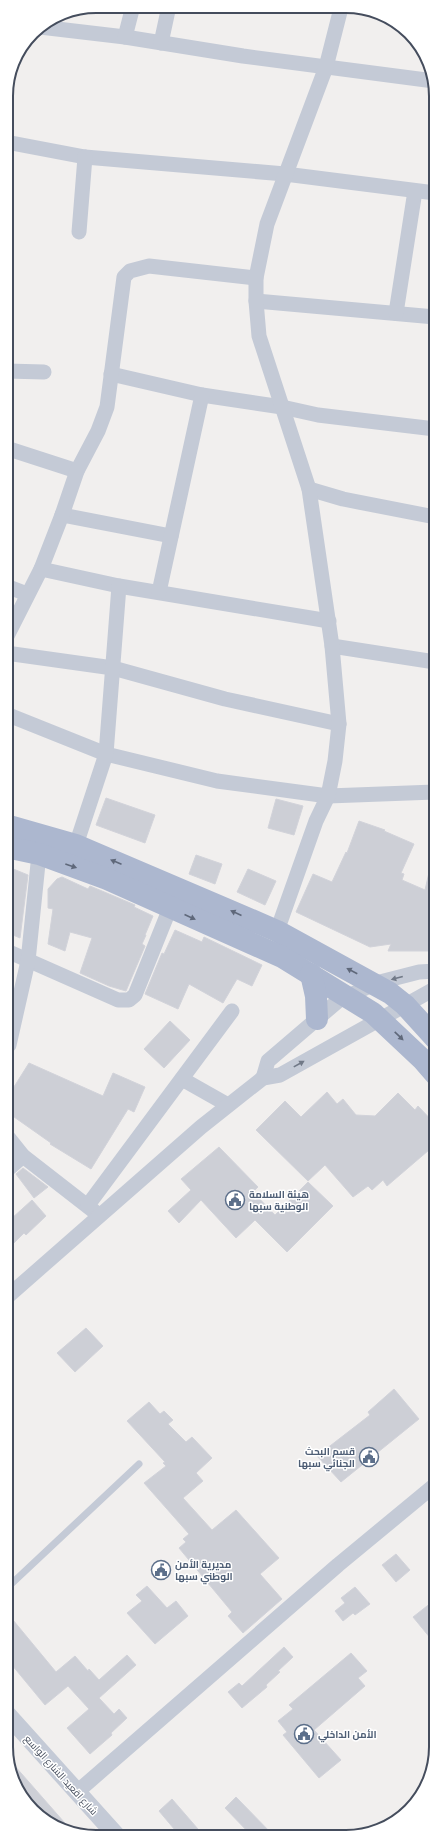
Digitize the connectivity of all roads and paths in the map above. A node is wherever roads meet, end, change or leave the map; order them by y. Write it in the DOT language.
graph roads {
  1 [pos="131,13"];
  2 [pos="167,13"];
  3 [pos="340,13"];
  4 [pos="49,28"];
  5 [pos="125,37"];
  6 [pos="161,43"];
  7 [pos="326,67"];
  8 [pos="427,80"];
  9 [pos="13,143"];
  10 [pos="85,157"];
  11 [pos="285,174"];
  12 [pos="415,191"];
  13 [pos="429,192"];
  14 [pos="79,232"];
  15 [pos="256,278"];
  16 [pos="256,301"];
  17 [pos="396,313"];
  18 [pos="429,316"];
  19 [pos="13,371"];
  20 [pos="44,372"];
  21 [pos="111,374"];
  22 [pos="202,395"];
  23 [pos="282,407"];
  24 [pos="429,427"];
  25 [pos="13,450"];
  26 [pos="77,471"];
  27 [pos="309,489"];
  28 [pos="62,514"];
  29 [pos="429,516"];
  30 [pos="171,536"];
  31 [pos="41,569"];
  32 [pos="119,586"];
  33 [pos="13,589"];
  34 [pos="159,592"];
  35 [pos="27,594"];
  36 [pos="329,621"];
  37 [pos="13,623"];
  38 [pos="332,646"];
  39 [pos="13,654"];
  40 [pos="429,661"];
  41 [pos="113,668"];
  42 [pos="13,717"];
  43 [pos="339,724"];
  44 [pos="106,754"];
  45 [pos="429,792"];
  46 [pos="328,796"];
  47 [pos="13,827"];
  48 [pos="76,845"];
  49 [pos="13,848"];
  50 [pos="39,854"];
  51 [pos="170,908"];
  52 [pos="277,931"];
  53 [pos="13,954"];
  54 [pos="28,961"];
  55 [pos="429,971"];
  56 [pos="311,974"];
  57 [pos="376,983"];
  58 [pos="429,992"];
  59 [pos="347,996"];
  60 [pos="405,1005"];
  61 [pos="232,1011"];
  62 [pos="379,1018"];
  63 [pos="317,1019"];
  64 [pos="13,1027"];
  65 [pos="429,1031"];
  66 [pos="429,1066"];
  67 [pos="263,1078"];
  68 [pos="182,1079"];
  69 [pos="228,1105"];
  70 [pos="13,1144"];
  71 [pos="23,1156"];
  72 [pos="13,1165"];
  73 [pos="88,1205"];
  74 [pos="99,1216"];
  75 [pos="13,1292"];
  76 [pos="139,1464"];
  77 [pos="429,1490"];
  78 [pos="13,1582"];
  79 [pos="13,1721"];
  80 [pos="77,1792"];
  81 [pos="111,1830"];
  1 -- 5 [label="street"];
  2 -- 6 [label="street"];
  3 -- 7 [label="street"];
  4 -- 5 [label="street"];
  5 -- 6 [label="street"];
  6 -- 7 [label="street"];
  7 -- 8 [label="street"];
  7 -- 11 [label="street"];
  9 -- 10 [label="street"];
  10 -- 11 [label="street"];
  10 -- 14 [label="street"];
  11 -- 12 [label="street"];
  11 -- 15 [label="street"];
  12 -- 13 [label="street"];
  12 -- 17 [label="street"];
  15 -- 16 [label="street"];
  15 -- 21 [label="street"];
  16 -- 17 [label="street"];
  16 -- 23 [label="street"];
  17 -- 18 [label="street"];
  19 -- 20 [label="street"];
  21 -- 22 [label="street"];
  21 -- 26 [label="street"];
  22 -- 23 [label="street"];
  22 -- 30 [label="street"];
  23 -- 24 [label="street"];
  23 -- 27 [label="street"];
  25 -- 26 [label="street"];
  26 -- 28 [label="street"];
  27 -- 29 [label="street"];
  27 -- 36 [label="street"];
  28 -- 30 [label="street"];
  28 -- 31 [label="street"];
  30 -- 34 [label="street"];
  31 -- 32 [label="street"];
  31 -- 35 [label="street"];
  32 -- 34 [label="street"];
  32 -- 41 [label="street"];
  33 -- 35 [label="street"];
  34 -- 36 [label="street"];
  35 -- 37 [label="street"];
  36 -- 38 [label="street"];
  38 -- 40 [label="street"];
  38 -- 43 [label="street"];
  39 -- 41 [label="street"];
  41 -- 43 [label="street"];
  41 -- 44 [label="street"];
  42 -- 44 [label="street"];
  43 -- 46 [label="street"];
  44 -- 46 [label="street"];
  44 -- 48 [label="street"];
  45 -- 46 [label="street"];
  46 -- 52 [label="street"];
  47 -- 48 [label="main road"];
  52 -- 48 [label="main road, one-way"];
  49 -- 50 [label="main road"];
  50 -- 51 [label="main road, one-way"];
  50 -- 54 [label="street"];
  51 -- 54 [label="street"];
  51 -- 56 [label="main road, one-way"];
  57 -- 52 [label="main road, one-way"];
  53 -- 54 [label="street"];
  54 -- 64 [label="street"];
  55 -- 57 [label="street, one-way"];
  56 -- 59 [label="main road"];
  56 -- 63 [label="main road"];
  57 -- 59 [label="street"];
  57 -- 60 [label="main road"];
  58 -- 60 [label="street"];
  59 -- 62 [label="main road"];
  59 -- 63 [label="street"];
  60 -- 62 [label="street"];
  60 -- 65 [label="main road"];
  61 -- 68 [label="street"];
  62 -- 66 [label="main road, one-way"];
  67 -- 62 [label="street, one-way"];
  63 -- 67 [label="street"];
  67 -- 69 [label="street"];
  68 -- 69 [label="street"];
  68 -- 73 [label="street"];
  69 -- 74 [label="street"];
  70 -- 71 [label="street"];
  71 -- 72 [label="street"];
  71 -- 73 [label="street"];
  73 -- 74 [label="street"];
  74 -- 75 [label="street"];
  76 -- 78 [label="lane"];
  77 -- 80 [label="street"];
  79 -- 80 [label="street, شارع اقعيد الشارع الواسع"];
  80 -- 81 [label="street, شارع اقعيد الشارع الواسع"];
}
